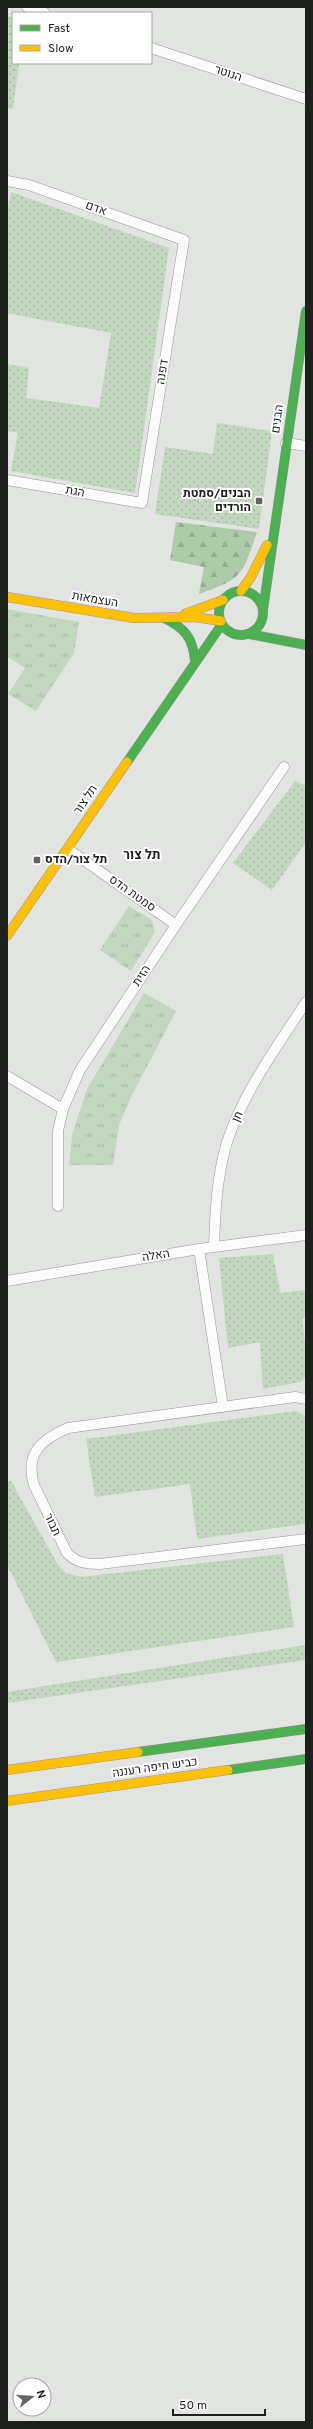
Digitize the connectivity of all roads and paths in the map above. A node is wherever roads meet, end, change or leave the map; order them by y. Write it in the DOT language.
graph roads {
  1 [pos="27,7"];
  2 [pos="42,12"];
  3 [pos="152,48"];
  4 [pos="306,98"];
  5 [pos="7,181"];
  6 [pos="184,240"];
  7 [pos="306,311"];
  8 [pos="286,442"];
  9 [pos="306,446"];
  10 [pos="7,480"];
  11 [pos="142,503"];
  12 [pos="274,530"];
  13 [pos="241,590"];
  14 [pos="7,597"];
  15 [pos="223,600"];
  16 [pos="263,614"];
  17 [pos="179,616"];
  18 [pos="164,618"];
  19 [pos="221,622"];
  20 [pos="249,634"];
  21 [pos="236,635"];
  22 [pos="292,643"];
  23 [pos="306,645"];
  24 [pos="195,661"];
  25 [pos="184,677"];
  26 [pos="284,767"];
  27 [pos="68,849"];
  28 [pos="176,925"];
  29 [pos="7,936"];
  30 [pos="306,1002"];
  31 [pos="7,1076"];
  32 [pos="63,1109"];
  33 [pos="58,1206"];
  34 [pos="306,1235"];
  35 [pos="214,1247"];
  36 [pos="199,1249"];
  37 [pos="7,1281"];
  38 [pos="306,1399"];
  39 [pos="223,1407"];
  40 [pos="306,1539"];
  41 [pos="306,1729"];
  42 [pos="306,1759"];
  43 [pos="7,1770"];
  44 [pos="7,1801"];
  1 -- 2 [label="street"];
  3 -- 4 [label="street, הנוטר"];
  5 -- 6 [label="street, אדם"];
  6 -- 11 [label="street, דפנה"];
  7 -- 8 [label="main road, הבנים"];
  8 -- 9 [label="street"];
  8 -- 12 [label="main road, הבנים"];
  10 -- 11 [label="street, הגת"];
  12 -- 13 [label="main road, הבנים"];
  12 -- 16 [label="main road, הבנים"];
  13 -- 15 [label="main road"];
  13 -- 16 [label="main road"];
  14 -- 18 [label="main road, העצמאות"];
  15 -- 17 [label="main road, העצמאות"];
  15 -- 19 [label="main road"];
  16 -- 20 [label="main road"];
  16 -- 22 [label="main road"];
  17 -- 18 [label="main road, העצמאות"];
  17 -- 19 [label="main road, העצמאות"];
  18 -- 24 [label="main road"];
  19 -- 21 [label="main road"];
  19 -- 24 [label="main road, תל צור"];
  20 -- 21 [label="main road"];
  20 -- 22 [label="main road"];
  21 -- 25 [label="main road, תל צור"];
  22 -- 23 [label="main road"];
  24 -- 25 [label="main road, תל צור"];
  25 -- 27 [label="main road, תל צור"];
  26 -- 28 [label="street, הזית"];
  27 -- 28 [label="street, סמטת הדס"];
  27 -- 29 [label="main road, תל צור"];
  28 -- 32 [label="street, הזית"];
  30 -- 35 [label="street, חן"];
  31 -- 32 [label="street"];
  32 -- 33 [label="street, הזית"];
  34 -- 35 [label="street, האלה"];
  35 -- 36 [label="street, האלה"];
  36 -- 37 [label="street, האלה"];
  36 -- 39 [label="street"];
  38 -- 39 [label="street, תבור"];
  39 -- 40 [label="street, תבור"];
  41 -- 43 [label="main road, כביש חיפה רעננה"];
  42 -- 44 [label="main road, כביש חיפה רעננה"];
}
